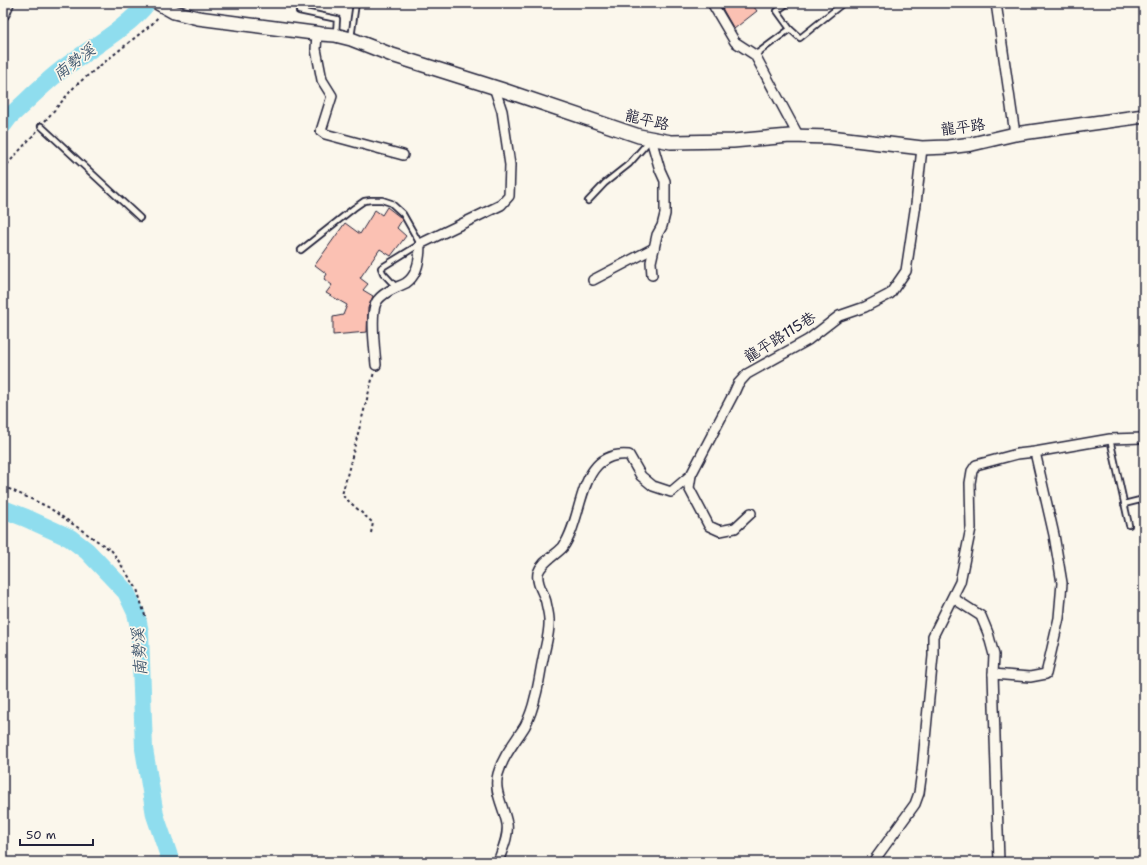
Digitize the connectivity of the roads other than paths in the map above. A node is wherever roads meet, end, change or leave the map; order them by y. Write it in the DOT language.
graph roads {
  1 [pos="7,3"];
  2 [pos="300,3"];
  3 [pos="356,3"];
  4 [pos="712,3"];
  5 [pos="788,3"];
  6 [pos="840,3"];
  7 [pos="996,3"];
  8 [pos="163,4"];
  9 [pos="3,13"];
  10 [pos="790,29"];
  11 [pos="317,34"];
  12 [pos="335,35"];
  13 [pos="351,39"];
  14 [pos="755,55"];
  15 [pos="494,87"];
  16 [pos="1144,116"];
  17 [pos="41,126"];
  18 [pos="1015,134"];
  19 [pos="799,137"];
  20 [pos="651,138"];
  21 [pos="922,148"];
  22 [pos="403,155"];
  23 [pos="588,201"];
  24 [pos="140,218"];
  25 [pos="420,244"];
  26 [pos="654,248"];
  27 [pos="301,250"];
  28 [pos="652,275"];
  29 [pos="593,280"];
  30 [pos="396,287"];
  31 [pos="376,365"];
  32 [pos="1144,438"];
  33 [pos="1110,439"];
  34 [pos="1035,452"];
  35 [pos="691,475"];
  36 [pos="1144,500"];
  37 [pos="1124,504"];
  38 [pos="751,513"];
  39 [pos="1129,525"];
  40 [pos="953,598"];
  41 [pos="993,674"];
  42 [pos="498,862"];
  43 [pos="873,862"];
  44 [pos="999,862"];
  1 -- 9 [label="street"];
  2 -- 12 [label="lane"];
  3 -- 13 [label="lane"];
  4 -- 14 [label="street"];
  5 -- 10 [label="lane"];
  6 -- 10 [label="lane"];
  7 -- 18 [label="street"];
  8 -- 11 [label="street, 龍平路"];
  10 -- 14 [label="lane"];
  11 -- 12 [label="street, 龍平路"];
  11 -- 22 [label="street"];
  12 -- 13 [label="street, 龍平路"];
  13 -- 15 [label="street, 龍平路"];
  14 -- 19 [label="street"];
  15 -- 20 [label="street, 龍平路"];
  15 -- 25 [label="street"];
  16 -- 18 [label="street, 龍平路"];
  17 -- 24 [label="lane"];
  18 -- 21 [label="street, 龍平路"];
  19 -- 20 [label="street, 龍平路"];
  19 -- 21 [label="street, 龍平路"];
  20 -- 23 [label="lane"];
  20 -- 26 [label="street"];
  21 -- 35 [label="street, 龍平路115巷"];
  25 -- 27 [label="lane"];
  25 -- 30 [label="street"];
  25 -- 30 [label="lane"];
  26 -- 28 [label="street"];
  26 -- 29 [label="street"];
  30 -- 31 [label="street"];
  32 -- 33 [label="street"];
  33 -- 34 [label="street"];
  33 -- 37 [label="lane"];
  34 -- 40 [label="street"];
  34 -- 41 [label="street"];
  35 -- 38 [label="street"];
  35 -- 42 [label="street"];
  36 -- 37 [label="lane"];
  37 -- 39 [label="lane"];
  40 -- 41 [label="street"];
  40 -- 43 [label="street"];
  41 -- 44 [label="street"];
}
